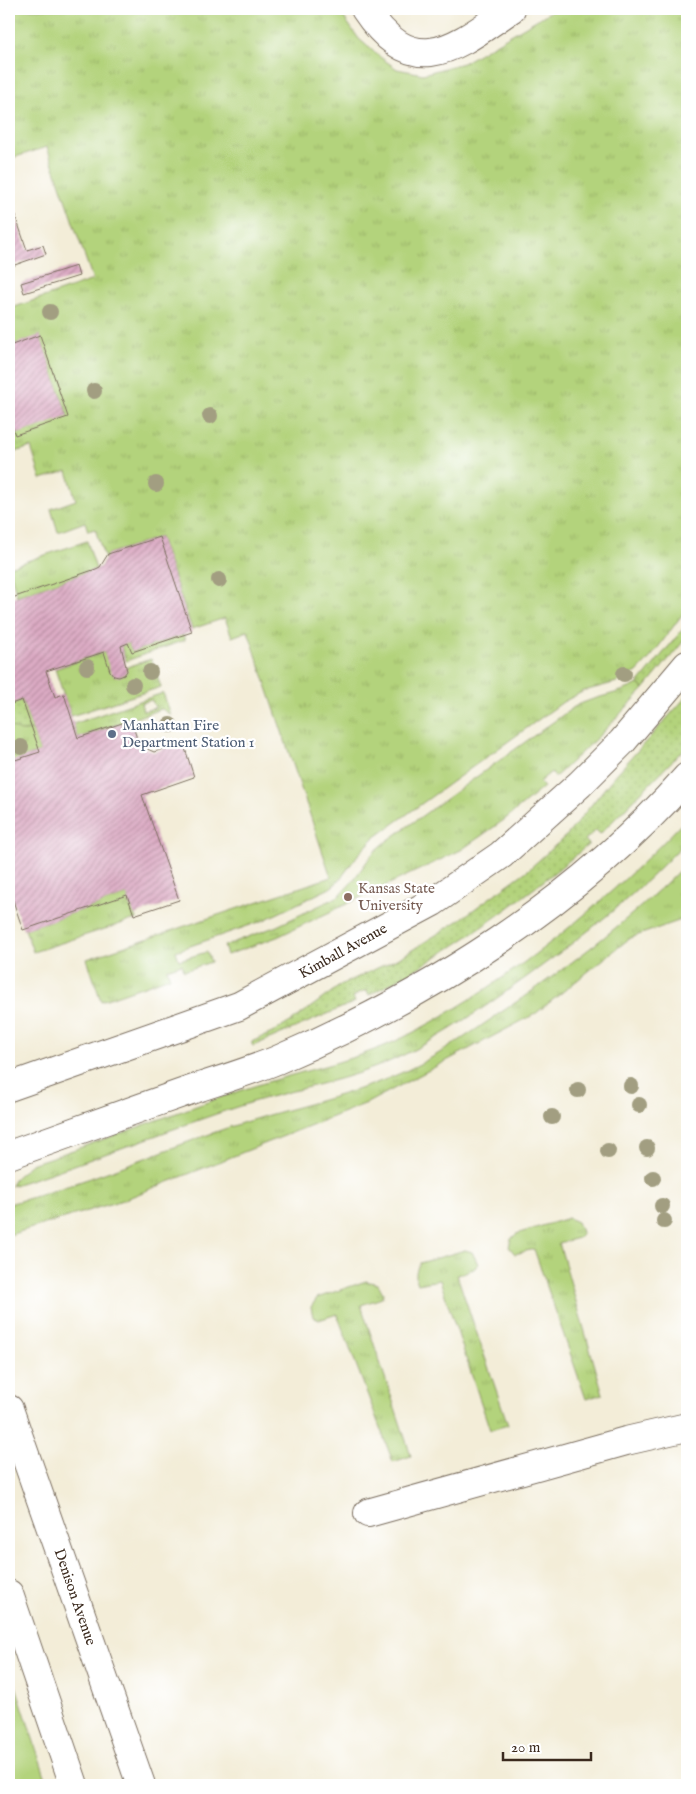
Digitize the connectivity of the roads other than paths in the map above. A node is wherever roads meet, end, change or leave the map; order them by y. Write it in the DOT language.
graph roads {
  1 [pos="365,9"];
  2 [pos="511,9"];
  3 [pos="687,665"];
  4 [pos="687,777"];
  5 [pos="9,1087"];
  6 [pos="9,1155"];
  7 [pos="9,1409"];
  8 [pos="687,1427"];
  9 [pos="368,1513"];
  10 [pos="9,1594"];
  11 [pos="74,1785"];
  12 [pos="141,1785"];
  1 -- 2 [label="main road"];
  3 -- 5 [label="main road, Kimball Avenue"];
  4 -- 6 [label="main road"];
  7 -- 12 [label="main road, Denison Avenue"];
  8 -- 9 [label="main road"];
  10 -- 11 [label="main road"];
}
